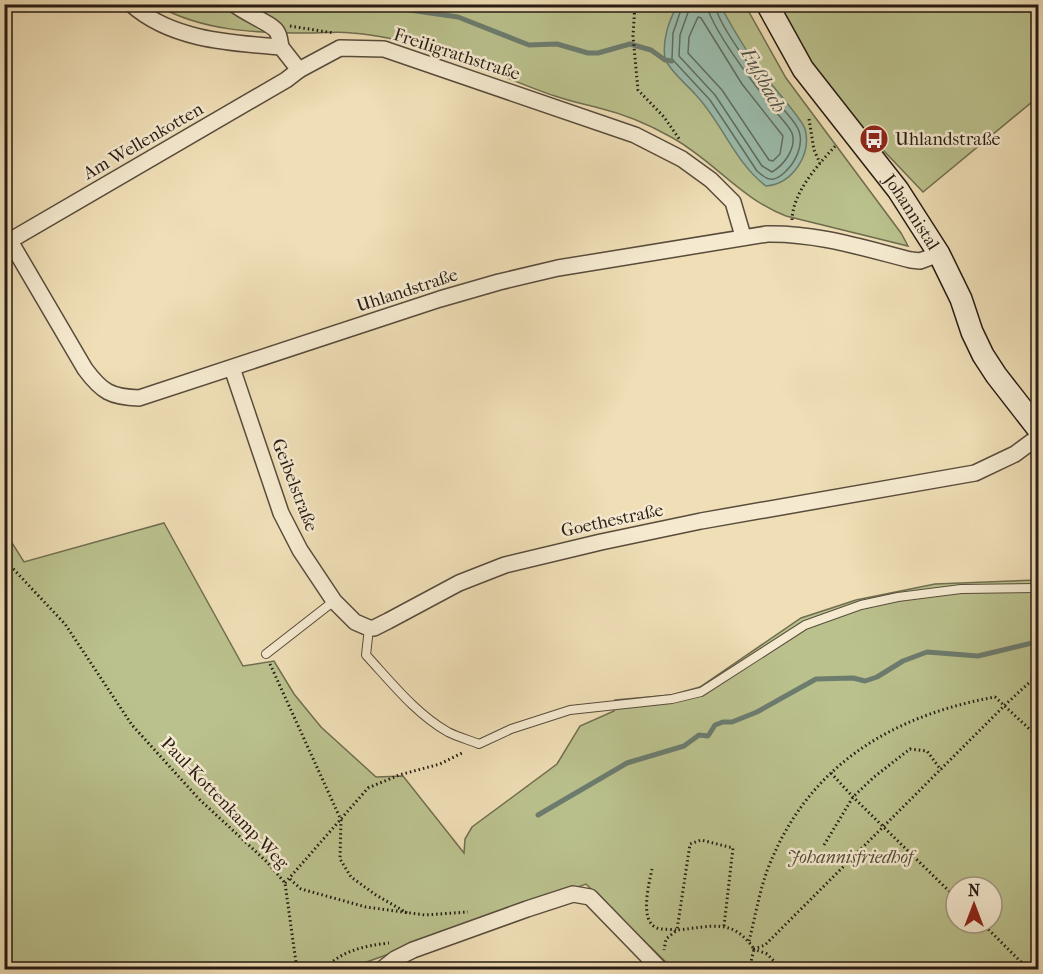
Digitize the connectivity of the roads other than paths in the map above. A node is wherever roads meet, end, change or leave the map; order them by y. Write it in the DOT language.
graph roads {
  1 [pos="131,4"];
  2 [pos="234,4"];
  3 [pos="767,4"];
  4 [pos="281,47"];
  5 [pos="299,70"];
  6 [pos="743,236"];
  7 [pos="7,242"];
  8 [pos="939,254"];
  9 [pos="232,368"];
  10 [pos="1038,429"];
  11 [pos="1038,437"];
  12 [pos="1038,588"];
  13 [pos="334,601"];
  14 [pos="369,628"];
  15 [pos="266,654"];
  16 [pos="662,964"];
  17 [pos="381,969"];
  1 -- 4 [label="street"];
  2 -- 4 [label="street"];
  3 -- 8 [label="main road, Johannistal"];
  4 -- 5 [label="street"];
  5 -- 6 [label="street, Freiligrathstraße"];
  5 -- 7 [label="street, Am Wellenkotten"];
  6 -- 8 [label="street, Uhlandstraße"];
  6 -- 9 [label="street, Uhlandstraße"];
  7 -- 9 [label="street, Uhlandstraße"];
  8 -- 10 [label="main road, Johannistal"];
  9 -- 13 [label="street, Geibelstraße"];
  11 -- 14 [label="street, Goethestraße"];
  12 -- 14 [label="lane"];
  13 -- 14 [label="street, Geibelstraße"];
  13 -- 15 [label="lane"];
  16 -- 17 [label="street"];
}
